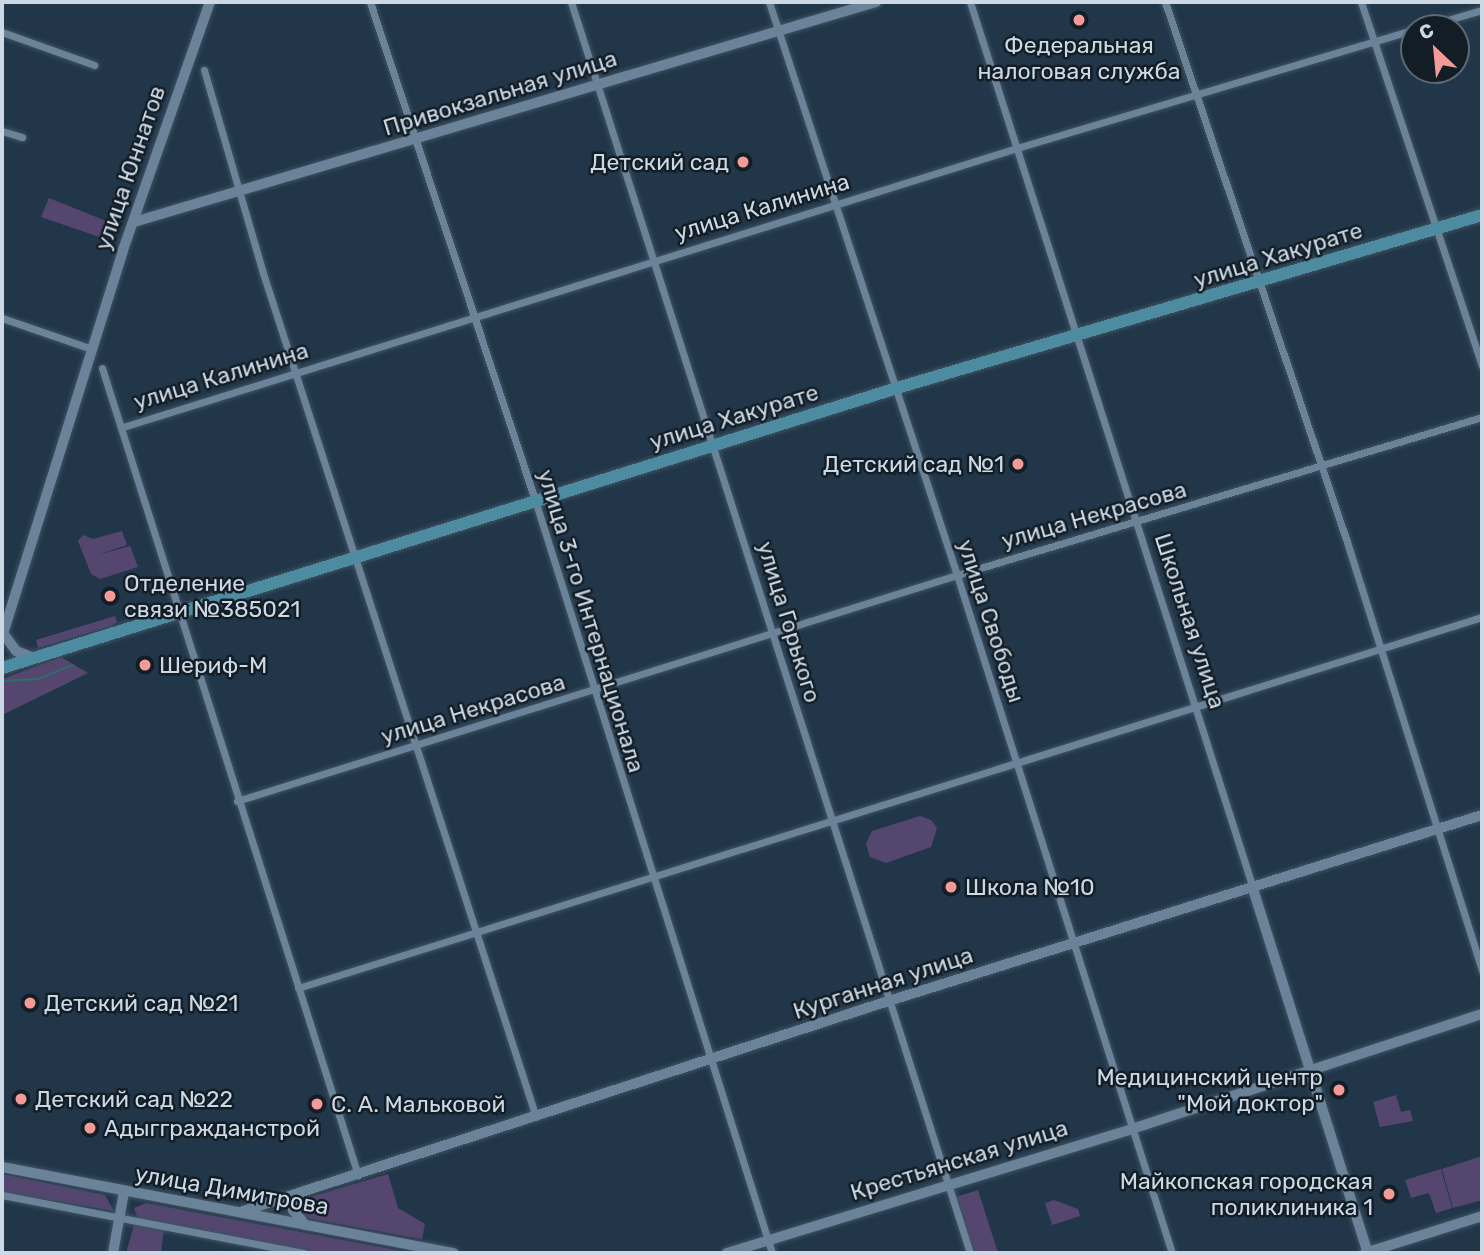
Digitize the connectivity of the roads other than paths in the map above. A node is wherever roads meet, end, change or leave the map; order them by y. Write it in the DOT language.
graph roads {
  1 [pos="210,2"];
  2 [pos="370,2"];
  3 [pos="571,2"];
  4 [pos="769,2"];
  5 [pos="876,2"];
  6 [pos="970,2"];
  7 [pos="1165,2"];
  8 [pos="1361,2"];
  9 [pos="2,32"];
  10 [pos="778,32"];
  11 [pos="1400,34"];
  12 [pos="1374,41"];
  13 [pos="94,65"];
  14 [pos="204,70"];
  15 [pos="597,86"];
  16 [pos="1196,97"];
  17 [pos="2,131"];
  18 [pos="22,137"];
  19 [pos="416,140"];
  20 [pos="1017,148"];
  21 [pos="239,192"];
  22 [pos="834,205"];
  23 [pos="1482,215"];
  24 [pos="134,222"];
  25 [pos="1435,229"];
  26 [pos="652,261"];
  27 [pos="1257,283"];
  28 [pos="472,317"];
  29 [pos="2,318"];
  30 [pos="1077,337"];
  31 [pos="92,349"];
  32 [pos="1482,366"];
  33 [pos="102,368"];
  34 [pos="297,373"];
  35 [pos="897,388"];
  36 [pos="1482,418"];
  37 [pos="123,427"];
  38 [pos="714,445"];
  39 [pos="1322,468"];
  40 [pos="535,500"];
  41 [pos="1137,524"];
  42 [pos="355,557"];
  43 [pos="957,575"];
  44 [pos="179,614"];
  45 [pos="1482,617"];
  46 [pos="2,635"];
  47 [pos="773,635"];
  48 [pos="1379,649"];
  49 [pos="34,658"];
  50 [pos="2,668"];
  51 [pos="592,692"];
  52 [pos="1195,706"];
  53 [pos="416,746"];
  54 [pos="1016,763"];
  55 [pos="237,801"];
  56 [pos="1482,815"];
  57 [pos="831,822"];
  58 [pos="1436,829"];
  59 [pos="651,878"];
  60 [pos="1253,888"];
  61 [pos="476,931"];
  62 [pos="1072,944"];
  63 [pos="1482,971"];
  64 [pos="298,988"];
  65 [pos="892,1000"];
  66 [pos="1482,1014"];
  67 [pos="713,1062"];
  68 [pos="1311,1069"];
  69 [pos="536,1118"];
  70 [pos="1132,1129"];
  71 [pos="2,1167"];
  72 [pos="358,1175"];
  73 [pos="948,1185"];
  74 [pos="126,1192"];
  75 [pos="2,1195"];
  76 [pos="298,1195"];
  77 [pos="240,1213"];
  78 [pos="1482,1216"];
  79 [pos="122,1218"];
  80 [pos="305,1225"];
  81 [pos="768,1241"];
  82 [pos="113,1253"];
  83 [pos="119,1253"];
  84 [pos="304,1253"];
  85 [pos="454,1253"];
  86 [pos="727,1253"];
  87 [pos="772,1253"];
  88 [pos="970,1253"];
  89 [pos="1172,1253"];
  90 [pos="1367,1253"];
  1 -- 24 [label="street, улица Юннатов"];
  2 -- 19 [label="street, улица 3-го Интернационала"];
  3 -- 15 [label="street, улица Горького"];
  4 -- 10 [label="street, улица Свободы"];
  5 -- 10 [label="street, Привокзальная улица"];
  6 -- 20 [label="street, Школьная улица"];
  7 -- 16 [label="street"];
  8 -- 12 [label="street"];
  9 -- 13 [label="street"];
  10 -- 15 [label="street, Привокзальная улица"];
  10 -- 22 [label="street, улица Свободы"];
  11 -- 12 [label="street, улица Калинина"];
  12 -- 16 [label="street, улица Калинина"];
  12 -- 25 [label="street"];
  14 -- 21 [label="street"];
  15 -- 19 [label="street, Привокзальная улица"];
  15 -- 26 [label="street, улица Горького"];
  16 -- 20 [label="street, улица Калинина"];
  16 -- 27 [label="street"];
  17 -- 18 [label="street"];
  19 -- 21 [label="street, Привокзальная улица"];
  19 -- 28 [label="street, улица 3-го Интернационала"];
  20 -- 22 [label="street, улица Калинина"];
  20 -- 30 [label="street, Школьная улица"];
  21 -- 24 [label="street, Привокзальная улица"];
  21 -- 34 [label="street"];
  22 -- 26 [label="street, улица Калинина"];
  22 -- 35 [label="street, улица Свободы"];
  23 -- 25 [label="main road, улица Хакурате"];
  24 -- 31 [label="street, улица Юннатов"];
  25 -- 27 [label="main road, улица Хакурате"];
  25 -- 32 [label="street"];
  26 -- 28 [label="street, улица Калинина"];
  26 -- 38 [label="street, улица Горького"];
  27 -- 30 [label="main road, улица Хакурате"];
  27 -- 39 [label="street"];
  28 -- 34 [label="street, улица Калинина"];
  28 -- 40 [label="street, улица 3-го Интернационала"];
  29 -- 31 [label="street"];
  30 -- 35 [label="main road, улица Хакурате"];
  30 -- 41 [label="street, Школьная улица"];
  31 -- 46 [label="street, улица Юннатов"];
  33 -- 37 [label="street"];
  34 -- 37 [label="street, улица Калинина"];
  34 -- 42 [label="street"];
  35 -- 38 [label="main road, улица Хакурате"];
  35 -- 43 [label="street, улица Свободы"];
  36 -- 39 [label="street, улица Некрасова"];
  37 -- 44 [label="street"];
  38 -- 40 [label="main road, улица Хакурате"];
  38 -- 47 [label="street, улица Горького"];
  39 -- 41 [label="street, улица Некрасова"];
  39 -- 48 [label="street"];
  40 -- 42 [label="main road, улица Хакурате"];
  40 -- 51 [label="street, улица 3-го Интернационала"];
  41 -- 43 [label="street, улица Некрасова"];
  41 -- 52 [label="street, Школьная улица"];
  42 -- 44 [label="main road, улица Хакурате"];
  42 -- 53 [label="street"];
  43 -- 47 [label="street, улица Некрасова"];
  43 -- 54 [label="street, улица Свободы"];
  44 -- 49 [label="main road, улица Хакурате"];
  44 -- 55 [label="street"];
  45 -- 48 [label="street"];
  46 -- 49 [label="street"];
  47 -- 51 [label="street, улица Некрасова"];
  47 -- 57 [label="street, улица Горького"];
  48 -- 52 [label="street"];
  48 -- 58 [label="street"];
  49 -- 50 [label="main road, улица Хакурате"];
  51 -- 53 [label="street, улица Некрасова"];
  51 -- 59 [label="street, улица 3-го Интернационала"];
  52 -- 54 [label="street"];
  52 -- 60 [label="street, Школьная улица"];
  53 -- 55 [label="street, улица Некрасова"];
  53 -- 61 [label="street"];
  54 -- 57 [label="street"];
  54 -- 62 [label="street, улица Свободы"];
  55 -- 64 [label="street"];
  56 -- 58 [label="street, Курганная улица"];
  57 -- 59 [label="street"];
  57 -- 65 [label="street, улица Горького"];
  58 -- 60 [label="street, Курганная улица"];
  58 -- 63 [label="street"];
  59 -- 61 [label="street"];
  59 -- 67 [label="street, улица 3-го Интернационала"];
  60 -- 62 [label="street, Курганная улица"];
  60 -- 68 [label="street, Школьная улица"];
  61 -- 64 [label="street"];
  61 -- 69 [label="street"];
  62 -- 65 [label="street, Курганная улица"];
  62 -- 70 [label="street, улица Свободы"];
  64 -- 72 [label="street"];
  65 -- 67 [label="street, Курганная улица"];
  65 -- 73 [label="street, улица Горького"];
  66 -- 68 [label="street, Крестьянская улица"];
  67 -- 69 [label="street, Курганная улица"];
  67 -- 81 [label="street, улица 3-го Интернационала"];
  68 -- 70 [label="street, Крестьянская улица"];
  68 -- 90 [label="street, Школьная улица"];
  69 -- 72 [label="street, Курганная улица"];
  70 -- 73 [label="street, Крестьянская улица"];
  70 -- 89 [label="street, улица Свободы"];
  71 -- 74 [label="street, улица Димитрова"];
  72 -- 76 [label="street, Курганная улица"];
  73 -- 81 [label="street, Крестьянская улица"];
  73 -- 88 [label="street, улица Горького"];
  74 -- 77 [label="street, улица Димитрова"];
  74 -- 79 [label="street"];
  75 -- 79 [label="street"];
  76 -- 77 [label="street, Курганная улица"];
  76 -- 80 [label="street"];
  77 -- 80 [label="street, улица Димитрова"];
  78 -- 90 [label="street"];
  79 -- 82 [label="street"];
  79 -- 83 [label="street"];
  79 -- 84 [label="street"];
  80 -- 85 [label="street, улица Димитрова"];
  81 -- 86 [label="street, Крестьянская улица"];
  81 -- 87 [label="street, улица 3-го Интернационала"];
}
